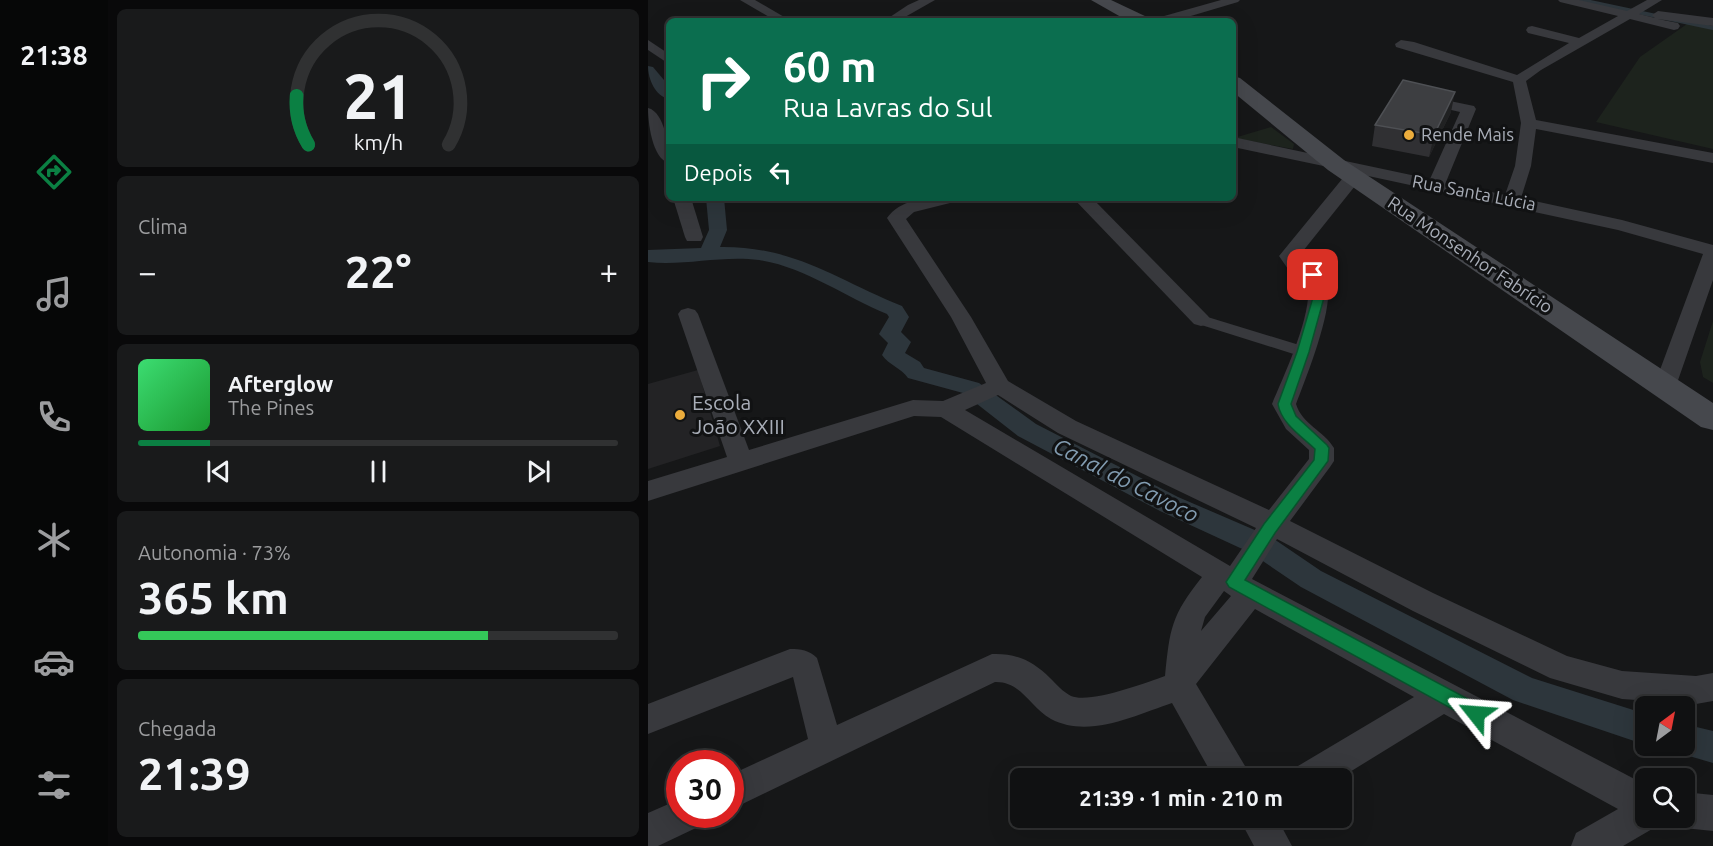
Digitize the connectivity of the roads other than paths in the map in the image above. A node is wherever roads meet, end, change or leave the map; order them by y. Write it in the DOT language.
graph roads {
  1 [pos="746,0"];
  2 [pos="929,0"];
  3 [pos="1099,0"];
  4 [pos="1234,0"];
  5 [pos="1564,0"];
  6 [pos="1604,0"];
  7 [pos="1656,0"];
  8 [pos="1634,12"];
  9 [pos="779,18"];
  10 [pos="895,18"];
  11 [pos="1135,18"];
  12 [pos="1171,18"];
  13 [pos="1713,22"];
  14 [pos="1674,26"];
  15 [pos="1532,30"];
  16 [pos="1579,42"];
  17 [pos="648,44"];
  18 [pos="1401,44"];
  19 [pos="666,58"];
  20 [pos="1519,80"];
  21 [pos="1236,84"];
  22 [pos="1421,99"];
  23 [pos="654,113"];
  24 [pos="1529,123"];
  25 [pos="1236,143"];
  26 [pos="666,149"];
  27 [pos="1713,158"];
  28 [pos="1345,171"];
  29 [pos="1436,185"];
  30 [pos="1512,200"];
  31 [pos="683,201"];
  32 [pos="936,201"];
  33 [pos="1085,201"];
  34 [pos="694,237"];
  35 [pos="1713,252"];
  36 [pos="688,314"];
  37 [pos="1201,320"];
  38 [pos="1303,352"];
  39 [pos="1665,386"];
  40 [pos="995,388"];
  41 [pos="950,407"];
  42 [pos="1713,419"];
  43 [pos="741,461"];
  44 [pos="648,491"];
  45 [pos="1272,526"];
  46 [pos="1236,581"];
  47 [pos="1181,680"];
  48 [pos="1713,687"];
  49 [pos="1444,696"];
  50 [pos="648,719"];
  51 [pos="826,748"];
  52 [pos="1228,768"];
  53 [pos="1326,768"];
  54 [pos="744,786"];
  55 [pos="1635,799"];
  56 [pos="1695,811"];
  57 [pos="1713,813"];
  58 [pos="1635,819"];
  59 [pos="666,823"];
  60 [pos="1263,828"];
  61 [pos="648,832"];
  62 [pos="1274,846"];
  63 [pos="1589,846"];
  1 -- 9 [label="street"];
  2 -- 10 [label="street"];
  3 -- 11 [label="main road"];
  4 -- 12 [label="street"];
  5 -- 8 [label="street"];
  6 -- 8 [label="street"];
  7 -- 8 [label="street"];
  8 -- 13 [label="street"];
  8 -- 14 [label="street"];
  8 -- 16 [label="street"];
  15 -- 16 [label="street"];
  16 -- 20 [label="street"];
  17 -- 19 [label="street"];
  18 -- 20 [label="street"];
  20 -- 24 [label="street"];
  21 -- 28 [label="main road, Rua Monsenhor Fabrício"];
  22 -- 29 [label="street"];
  23 -- 26 [label="street"];
  24 -- 27 [label="street"];
  24 -- 30 [label="street"];
  25 -- 28 [label="street, Rua Santa Lúcia"];
  28 -- 29 [label="street, Rua Santa Lúcia"];
  28 -- 38 [label="street"];
  28 -- 39 [label="main road, Rua Monsenhor Fabrício"];
  29 -- 30 [label="street, Rua Santa Lúcia"];
  30 -- 35 [label="street, Rua Santa Lúcia"];
  31 -- 34 [label="street"];
  32 -- 40 [label="street"];
  33 -- 37 [label="street"];
  35 -- 39 [label="street"];
  36 -- 43 [label="street"];
  37 -- 38 [label="street"];
  38 -- 45 [label="street"];
  39 -- 42 [label="main road, Rua Monsenhor Fabrício"];
  40 -- 41 [label="street"];
  40 -- 45 [label="street"];
  41 -- 43 [label="street"];
  41 -- 46 [label="street"];
  43 -- 44 [label="street"];
  45 -- 46 [label="street"];
  45 -- 48 [label="street"];
  46 -- 47 [label="street"];
  46 -- 49 [label="street"];
  47 -- 51 [label="street"];
  47 -- 52 [label="street"];
  49 -- 53 [label="street"];
  49 -- 55 [label="street"];
  50 -- 51 [label="street"];
  51 -- 54 [label="street"];
  56 -- 57 [label="street"];
  58 -- 63 [label="street"];
  59 -- 61 [label="street"];
  60 -- 62 [label="street"];
}
